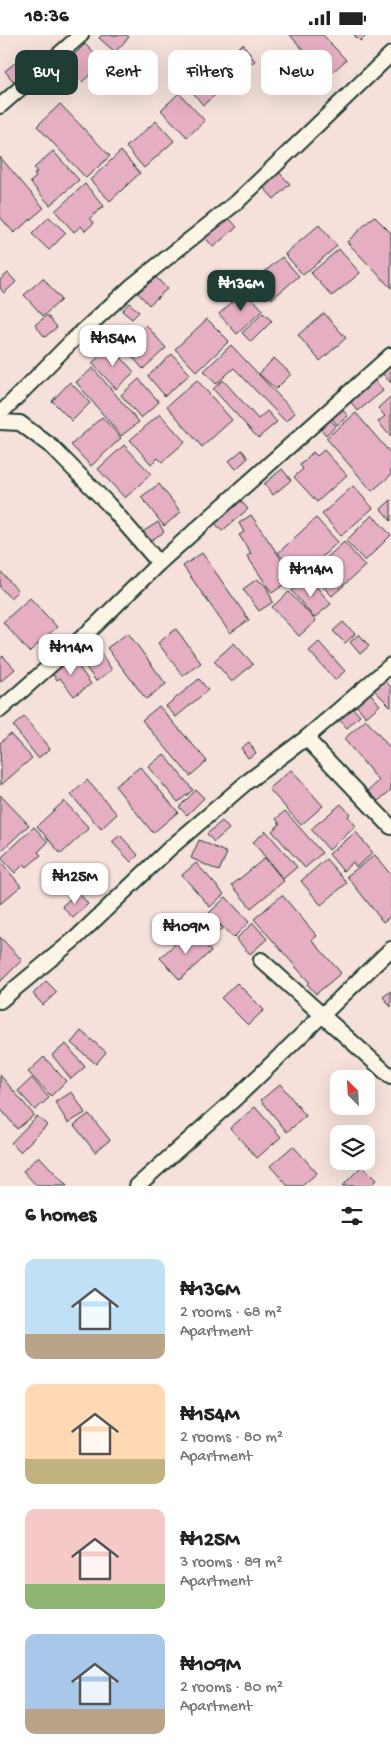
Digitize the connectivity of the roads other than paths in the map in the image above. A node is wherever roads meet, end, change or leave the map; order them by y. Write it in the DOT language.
graph roads {
  1 [pos="81,35"];
  2 [pos="391,53"];
  3 [pos="0,106"];
  4 [pos="391,355"];
  5 [pos="0,414"];
  6 [pos="0,422"];
  7 [pos="160,563"];
  8 [pos="391,665"];
  9 [pos="0,710"];
  10 [pos="306,738"];
  11 [pos="391,827"];
  12 [pos="391,949"];
  13 [pos="261,960"];
  14 [pos="0,1001"];
  15 [pos="322,1017"];
  16 [pos="391,1077"];
  17 [pos="137,1186"];
  1 -- 3 [label="street"];
  2 -- 5 [label="street"];
  4 -- 7 [label="street"];
  6 -- 7 [label="street"];
  7 -- 9 [label="street"];
  8 -- 10 [label="street"];
  10 -- 11 [label="street"];
  10 -- 14 [label="street"];
  12 -- 15 [label="street"];
  13 -- 15 [label="street"];
  15 -- 16 [label="street"];
  15 -- 17 [label="street"];
}
